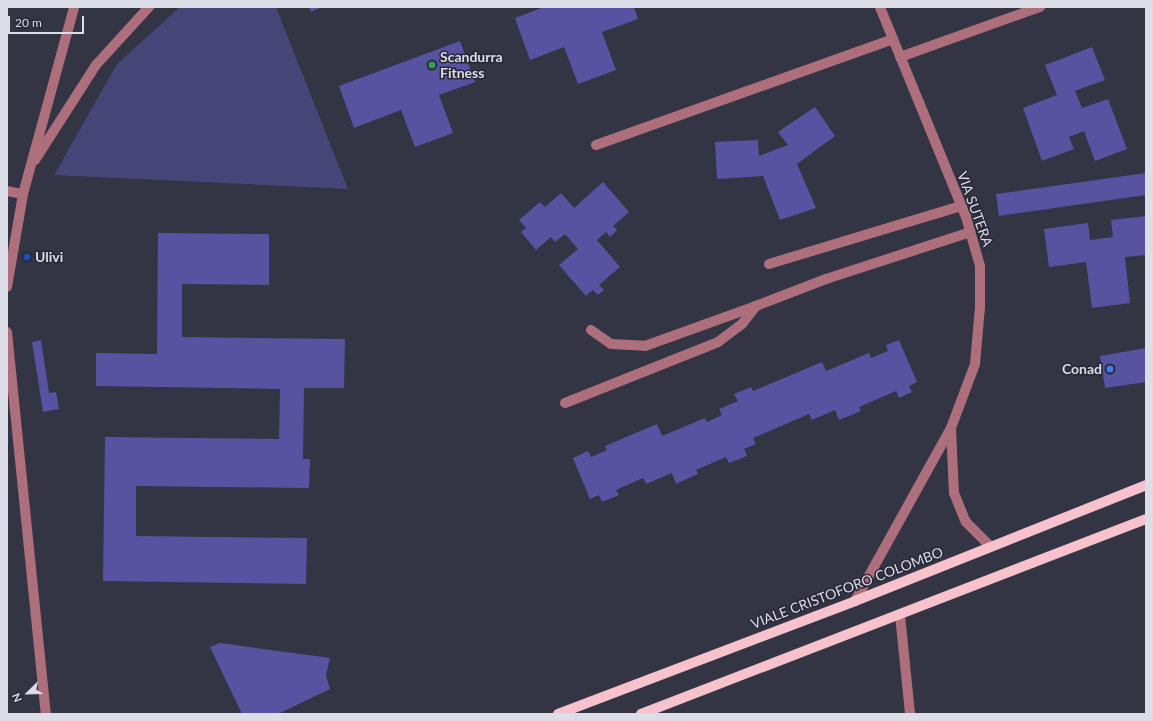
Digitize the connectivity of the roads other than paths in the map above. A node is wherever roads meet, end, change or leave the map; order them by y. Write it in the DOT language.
graph roads {
  1 [pos="74,7"];
  2 [pos="149,7"];
  3 [pos="880,7"];
  4 [pos="1040,7"];
  5 [pos="893,39"];
  6 [pos="900,57"];
  7 [pos="596,145"];
  8 [pos="31,167"];
  9 [pos="7,192"];
  10 [pos="23,194"];
  11 [pos="961,206"];
  12 [pos="971,232"];
  13 [pos="768,264"];
  14 [pos="7,287"];
  15 [pos="756,306"];
  16 [pos="591,330"];
  17 [pos="7,332"];
  18 [pos="565,403"];
  19 [pos="951,428"];
  20 [pos="1146,485"];
  21 [pos="1146,519"];
  22 [pos="990,546"];
  23 [pos="855,601"];
  24 [pos="900,615"];
  25 [pos="46,714"];
  26 [pos="558,714"];
  27 [pos="641,714"];
  28 [pos="910,714"];
  1 -- 8 [label="street"];
  2 -- 8 [label="street"];
  3 -- 5 [label="street, VIA SUTERA"];
  4 -- 6 [label="street"];
  5 -- 6 [label="street, VIA SUTERA"];
  5 -- 7 [label="street"];
  6 -- 11 [label="street, VIA SUTERA"];
  8 -- 10 [label="street"];
  9 -- 10 [label="street"];
  10 -- 14 [label="street"];
  11 -- 12 [label="street, VIA SUTERA"];
  11 -- 13 [label="street"];
  12 -- 15 [label="street"];
  12 -- 19 [label="street, VIA SUTERA"];
  15 -- 16 [label="street"];
  15 -- 18 [label="street"];
  17 -- 25 [label="street"];
  19 -- 22 [label="street"];
  19 -- 23 [label="street, VIA SUTERA"];
  20 -- 22 [label="main road, VIALE CRISTOFORO COLOMBO"];
  21 -- 24 [label="main road"];
  22 -- 23 [label="main road, VIALE CRISTOFORO COLOMBO"];
  23 -- 26 [label="main road, VIALE CRISTOFORO COLOMBO"];
  24 -- 27 [label="main road"];
  24 -- 28 [label="street"];
}
